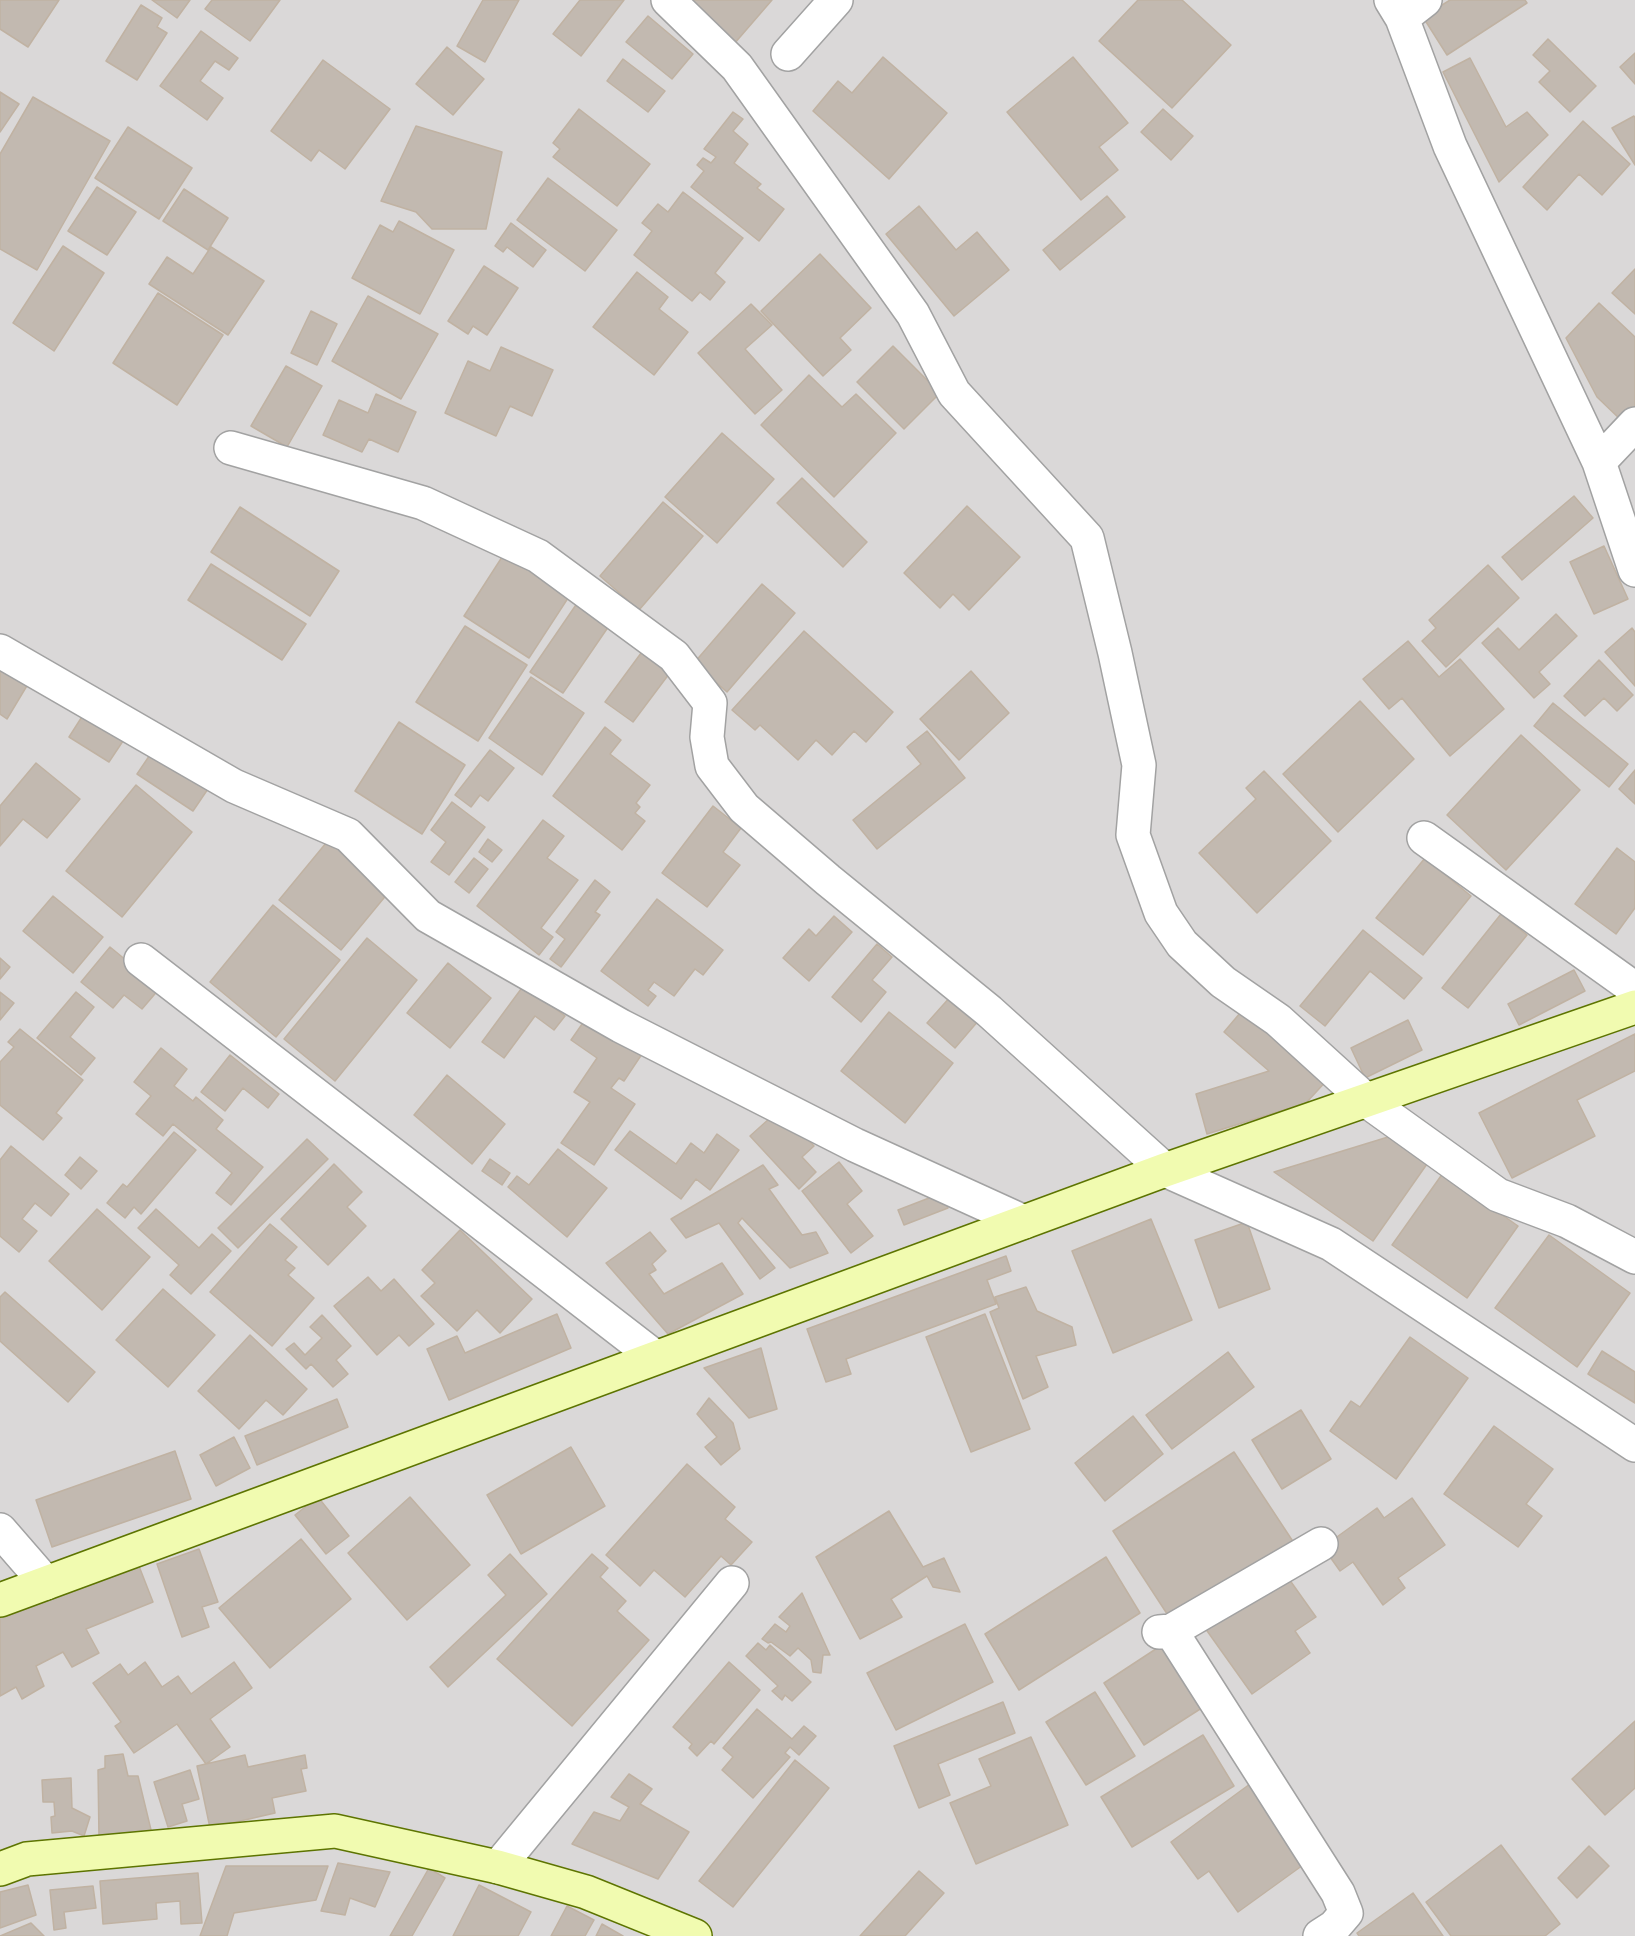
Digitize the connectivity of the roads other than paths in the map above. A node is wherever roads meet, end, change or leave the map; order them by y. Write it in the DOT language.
graph roads {
  1 [pos="668,0"];
  2 [pos="836,0"];
  3 [pos="1406,6"];
  4 [pos="788,54"];
  5 [pos="1635,424"];
  6 [pos="231,448"];
  7 [pos="1599,462"];
  8 [pos="1635,570"];
  9 [pos="0,651"];
  10 [pos="1424,838"];
  11 [pos="141,960"];
  12 [pos="1635,989"];
  13 [pos="1635,1006"];
  14 [pos="1367,1101"];
  15 [pos="1165,1170"];
  16 [pos="1024,1222"];
  17 [pos="1635,1257"];
  18 [pos="655,1357"];
  19 [pos="1635,1445"];
  20 [pos="0,1530"];
  21 [pos="1321,1544"];
  22 [pos="46,1583"];
  23 [pos="732,1583"];
  24 [pos="0,1600"];
  25 [pos="498,1867"];
  26 [pos="0,1869"];
  27 [pos="695,1936"];
  28 [pos="1320,1936"];
  1 -- 14 [label="street"];
  2 -- 4 [label="street"];
  3 -- 7 [label="street"];
  5 -- 7 [label="street"];
  6 -- 15 [label="street"];
  7 -- 8 [label="street"];
  9 -- 16 [label="street"];
  10 -- 12 [label="street"];
  11 -- 18 [label="street"];
  13 -- 14 [label="street"];
  14 -- 15 [label="street"];
  14 -- 17 [label="street"];
  15 -- 16 [label="street"];
  15 -- 19 [label="street"];
  16 -- 18 [label="street"];
  18 -- 22 [label="street"];
  20 -- 22 [label="street"];
  21 -- 28 [label="street"];
  22 -- 24 [label="street"];
  23 -- 25 [label="street"];
  25 -- 26 [label="street"];
  25 -- 27 [label="street"];
}
